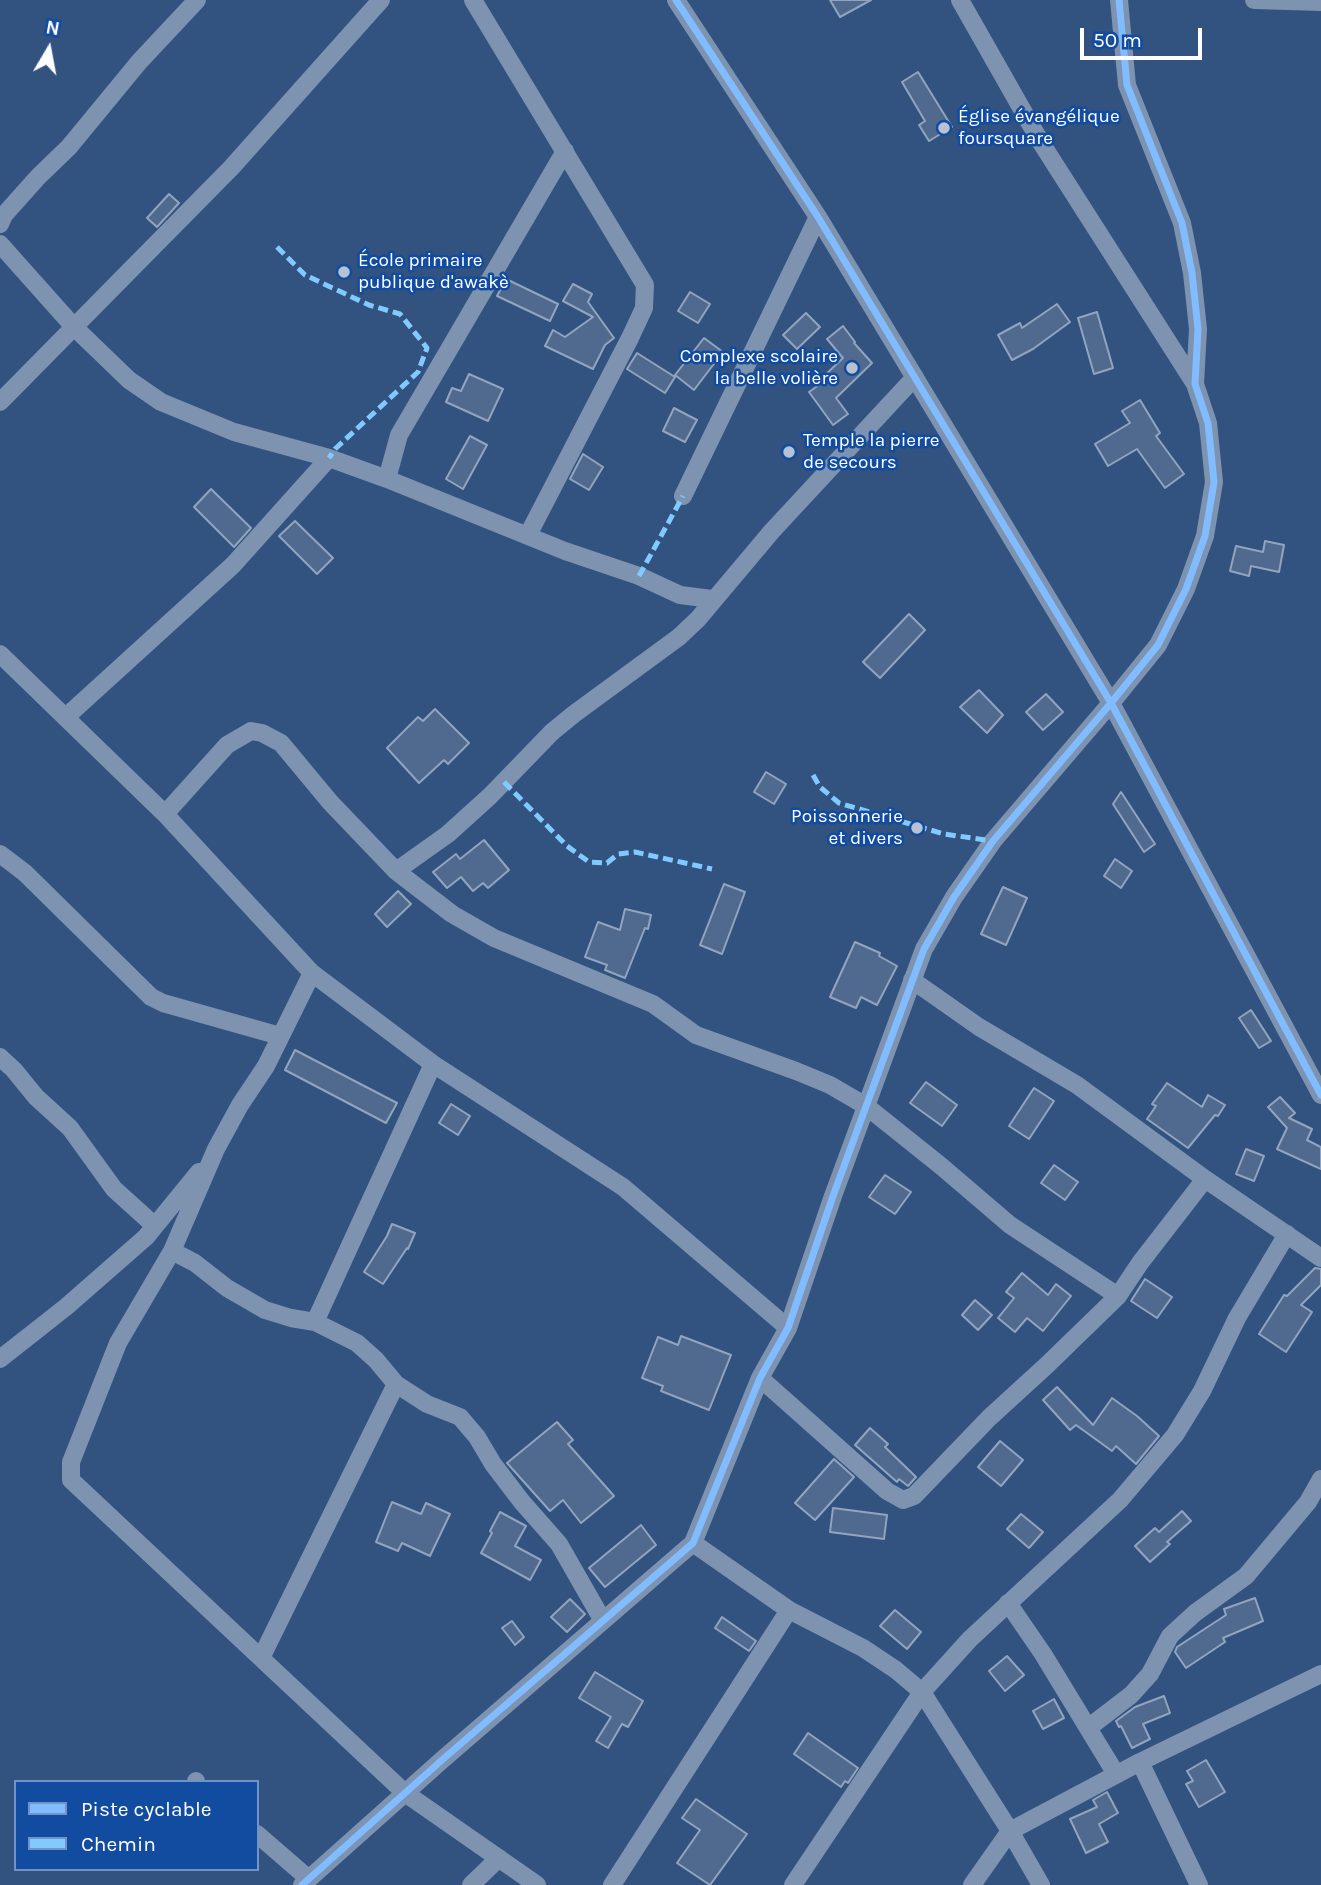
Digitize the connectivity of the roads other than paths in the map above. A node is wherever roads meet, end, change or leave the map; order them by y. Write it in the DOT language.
graph roads {
  1 [pos="197,0"];
  2 [pos="381,0"];
  3 [pos="474,0"];
  4 [pos="676,0"];
  5 [pos="960,0"];
  6 [pos="1119,0"];
  7 [pos="1254,0"];
  8 [pos="1321,2"];
  9 [pos="565,151"];
  10 [pos="818,217"];
  11 [pos="0,224"];
  12 [pos="0,244"];
  13 [pos="74,327"];
  14 [pos="915,377"];
  15 [pos="1195,384"];
  16 [pos="0,402"];
  17 [pos="330,458"];
  18 [pos="387,479"];
  19 [pos="683,496"];
  20 [pos="528,535"];
  21 [pos="712,599"];
  22 [pos="0,654"];
  23 [pos="1111,704"];
  24 [pos="66,716"];
  25 [pos="165,814"];
  26 [pos="0,854"];
  27 [pos="396,871"];
  28 [pos="312,973"];
  29 [pos="912,980"];
  30 [pos="280,1036"];
  31 [pos="0,1057"];
  32 [pos="433,1064"];
  33 [pos="1321,1095"];
  34 [pos="866,1107"];
  35 [pos="216,1149"];
  36 [pos="1205,1180"];
  37 [pos="155,1226"];
  38 [pos="1287,1234"];
  39 [pos="172,1251"];
  40 [pos="1321,1258"];
  41 [pos="1118,1296"];
  42 [pos="315,1322"];
  43 [pos="788,1328"];
  44 [pos="0,1359"];
  45 [pos="760,1378"];
  46 [pos="396,1384"];
  47 [pos="1321,1479"];
  48 [pos="693,1543"];
  49 [pos="1007,1603"];
  50 [pos="789,1610"];
  51 [pos="603,1621"];
  52 [pos="261,1658"];
  53 [pos="1321,1674"];
  54 [pos="922,1692"];
  55 [pos="1088,1728"];
  56 [pos="1140,1762"];
  57 [pos="1116,1774"];
  58 [pos="405,1793"];
  59 [pos="1010,1831"];
  60 [pos="259,1836"];
  61 [pos="499,1858"];
  62 [pos="305,1882"];
  63 [pos="471,1885"];
  64 [pos="537,1885"];
  65 [pos="612,1885"];
  66 [pos="793,1885"];
  67 [pos="972,1885"];
  68 [pos="1041,1885"];
  69 [pos="1199,1885"];
  1 -- 11 [label="street"];
  2 -- 13 [label="street"];
  3 -- 9 [label="street"];
  4 -- 10 [label="street"];
  5 -- 15 [label="street"];
  6 -- 15 [label="street"];
  7 -- 8 [label="street"];
  9 -- 18 [label="street"];
  9 -- 20 [label="street"];
  10 -- 14 [label="street"];
  10 -- 19 [label="street"];
  12 -- 13 [label="street"];
  13 -- 16 [label="street"];
  13 -- 17 [label="street"];
  14 -- 21 [label="street"];
  14 -- 23 [label="street"];
  15 -- 23 [label="street"];
  17 -- 18 [label="street"];
  17 -- 24 [label="street"];
  18 -- 20 [label="street"];
  20 -- 21 [label="street"];
  21 -- 27 [label="street"];
  22 -- 24 [label="street"];
  23 -- 29 [label="street"];
  23 -- 33 [label="street"];
  24 -- 25 [label="street"];
  25 -- 27 [label="street"];
  25 -- 28 [label="street"];
  26 -- 30 [label="street"];
  27 -- 34 [label="street"];
  28 -- 30 [label="street"];
  28 -- 32 [label="street"];
  29 -- 34 [label="street"];
  29 -- 36 [label="street"];
  30 -- 35 [label="street"];
  31 -- 37 [label="street"];
  32 -- 42 [label="street"];
  32 -- 43 [label="street"];
  34 -- 41 [label="street"];
  34 -- 43 [label="street"];
  35 -- 37 [label="street"];
  35 -- 39 [label="street"];
  36 -- 38 [label="street"];
  36 -- 41 [label="street"];
  37 -- 44 [label="street"];
  38 -- 40 [label="street"];
  38 -- 49 [label="street"];
  39 -- 42 [label="street"];
  39 -- 52 [label="street"];
  41 -- 45 [label="street"];
  42 -- 46 [label="street"];
  43 -- 45 [label="street"];
  45 -- 48 [label="street"];
  46 -- 51 [label="street"];
  46 -- 52 [label="street"];
  47 -- 55 [label="street"];
  48 -- 50 [label="street"];
  48 -- 51 [label="street"];
  49 -- 54 [label="street"];
  49 -- 55 [label="street"];
  50 -- 54 [label="street"];
  50 -- 65 [label="street"];
  51 -- 58 [label="street"];
  52 -- 58 [label="street"];
  53 -- 56 [label="street"];
  54 -- 59 [label="street"];
  54 -- 66 [label="street"];
  55 -- 57 [label="street"];
  56 -- 57 [label="street"];
  56 -- 69 [label="street"];
  57 -- 59 [label="street"];
  58 -- 61 [label="street"];
  58 -- 62 [label="street"];
  59 -- 67 [label="street"];
  59 -- 68 [label="street"];
  60 -- 62 [label="street"];
  61 -- 63 [label="street"];
  61 -- 64 [label="street"];
}
